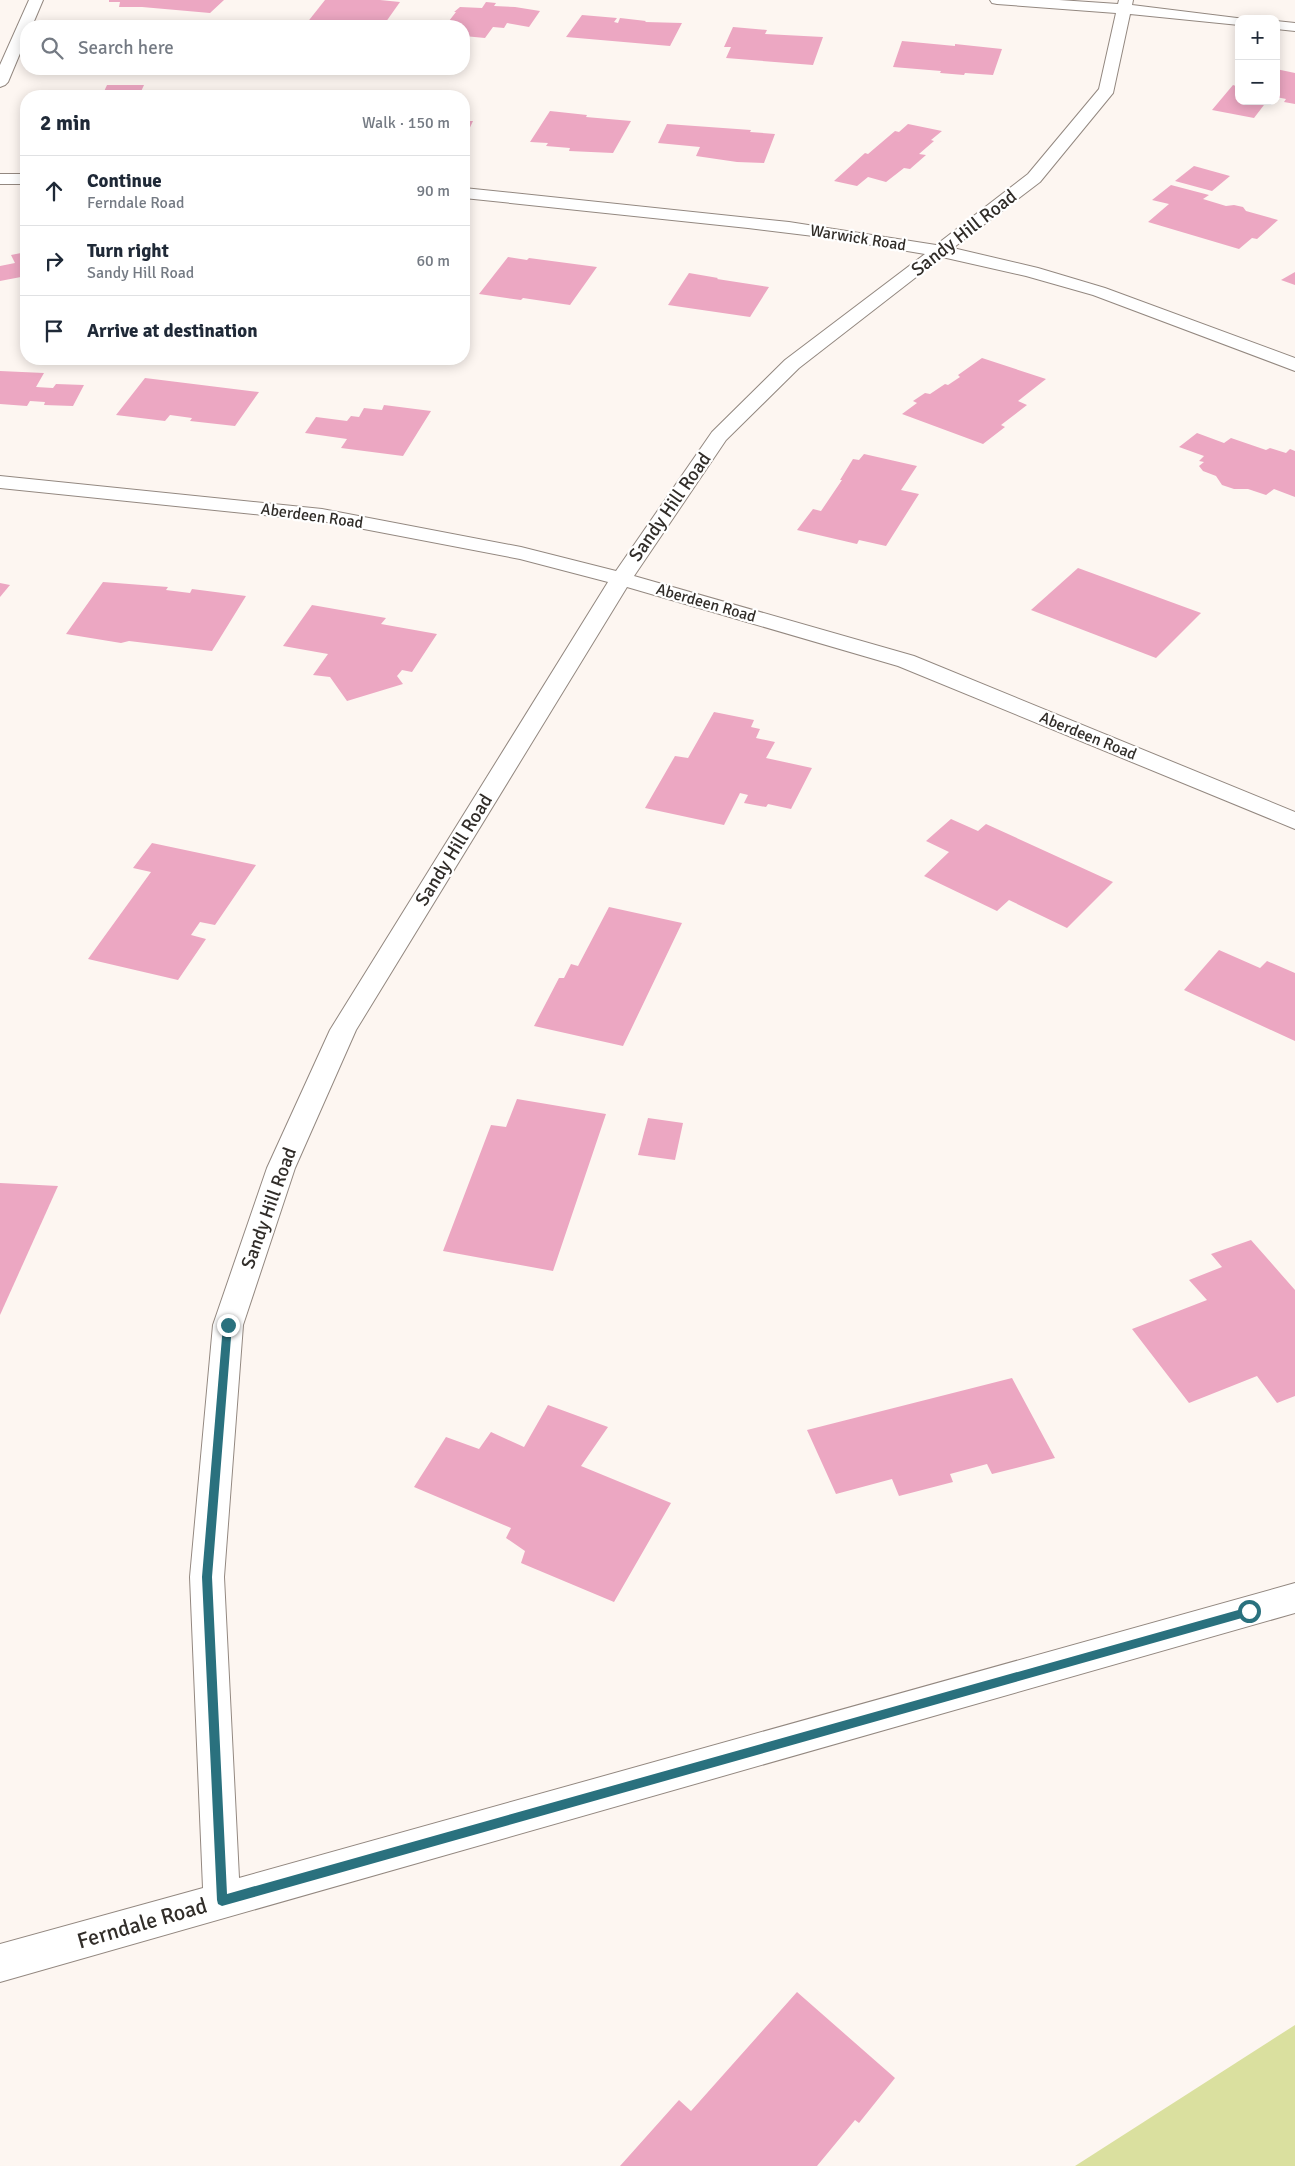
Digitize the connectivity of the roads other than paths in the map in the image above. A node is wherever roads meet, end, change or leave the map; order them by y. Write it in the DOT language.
graph roads {
  1 [pos="36,0"];
  2 [pos="997,0"];
  3 [pos="1125,5"];
  4 [pos="27,20"];
  5 [pos="1235,20"];
  6 [pos="1280,25"];
  7 [pos="1295,27"];
  8 [pos="20,36"];
  9 [pos="0,82"];
  10 [pos="0,179"];
  11 [pos="20,179"];
  12 [pos="470,193"];
  13 [pos="940,251"];
  14 [pos="1295,365"];
  15 [pos="0,482"];
  16 [pos="621,579"];
  17 [pos="1295,821"];
  18 [pos="1295,1598"];
  19 [pos="1249,1611"];
  20 [pos="1295,1615"];
  21 [pos="222,1900"];
  22 [pos="0,1963"];
  1 -- 4 [label="street"];
  2 -- 3 [label="street"];
  3 -- 5 [label="street"];
  3 -- 13 [label="street, Sandy Hill Road"];
  6 -- 7 [label="street"];
  8 -- 9 [label="street"];
  10 -- 11 [label="street"];
  12 -- 13 [label="street, Warwick Road"];
  13 -- 14 [label="street, Warwick Road"];
  13 -- 16 [label="street, Sandy Hill Road"];
  15 -- 16 [label="street, Aberdeen Road"];
  16 -- 17 [label="street, Aberdeen Road"];
  16 -- 21 [label="street, Sandy Hill Road"];
  18 -- 19 [label="street, Ferndale Road"];
  19 -- 20 [label="street"];
  19 -- 21 [label="street, Ferndale Road"];
  21 -- 22 [label="street, Ferndale Road"];
}
